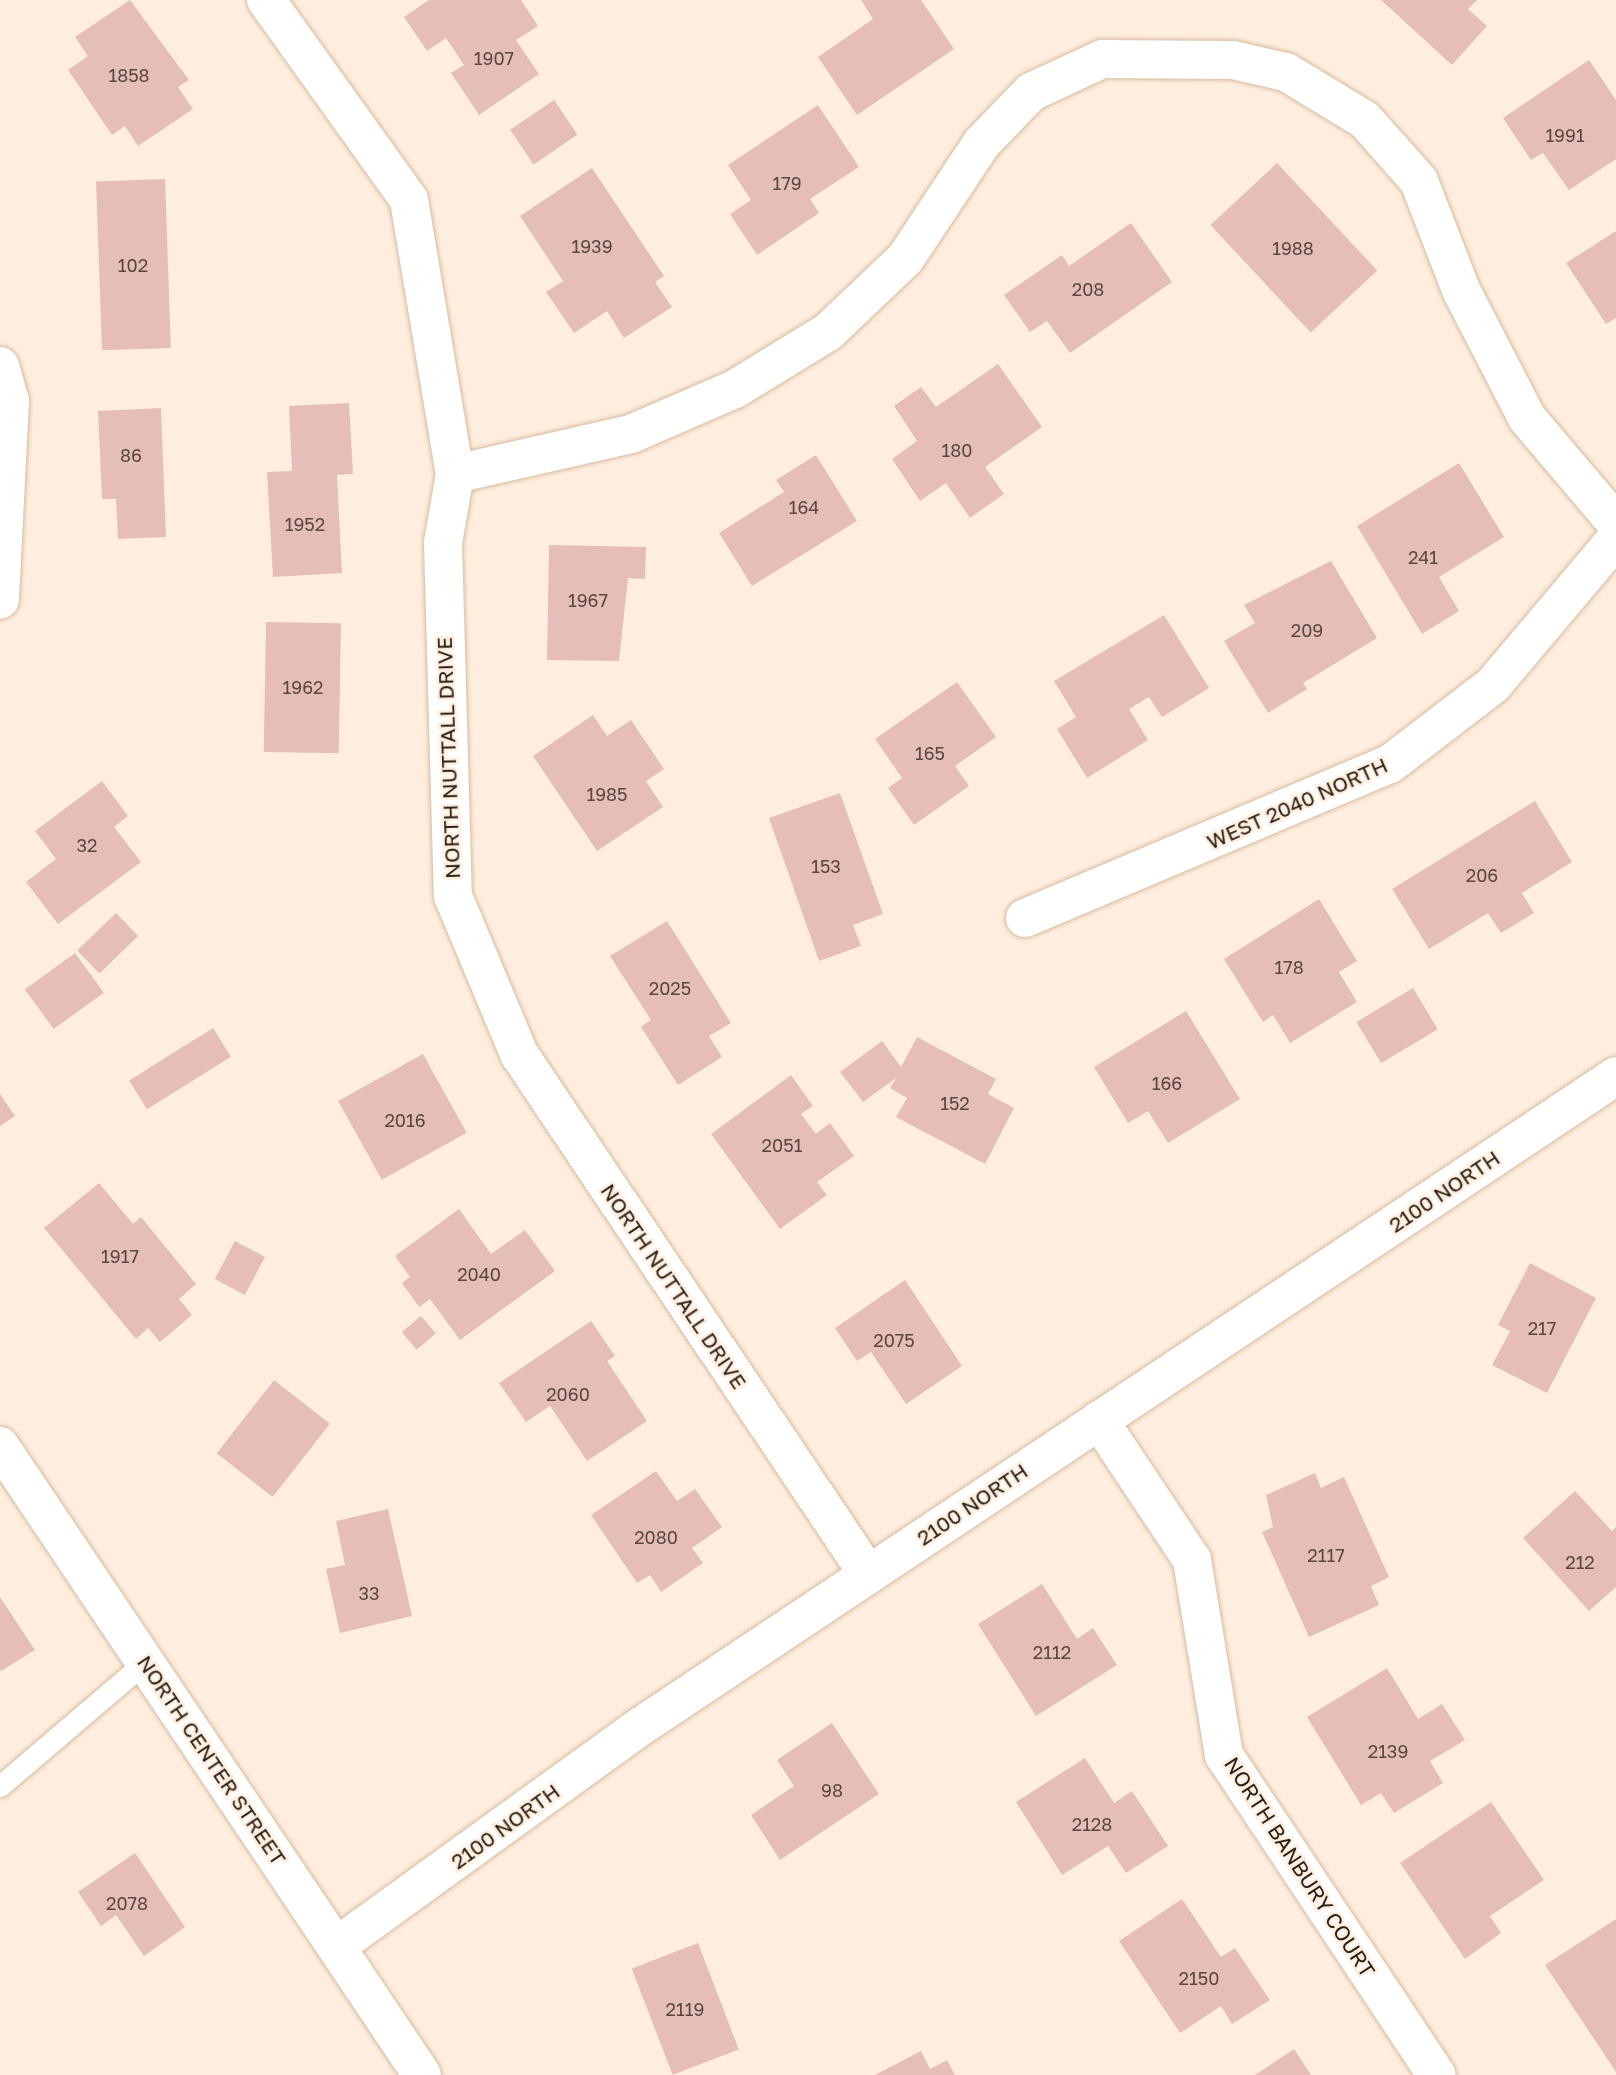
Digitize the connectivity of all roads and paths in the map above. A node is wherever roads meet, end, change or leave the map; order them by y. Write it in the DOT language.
graph roads {
  1 [pos="266,0"];
  2 [pos="0,366"];
  3 [pos="455,474"];
  4 [pos="1616,523"];
  5 [pos="1616,539"];
  6 [pos="0,600"];
  7 [pos="1025,918"];
  8 [pos="1616,1076"];
  9 [pos="1099,1420"];
  10 [pos="0,1446"];
  11 [pos="868,1574"];
  12 [pos="145,1662"];
  13 [pos="0,1786"];
  14 [pos="337,1946"];
  15 [pos="422,2075"];
  16 [pos="1437,2075"];
  1 -- 3 [label="street, NORTH NUTTALL DRIVE"];
  2 -- 6 [label="street"];
  3 -- 4 [label="street"];
  3 -- 11 [label="street, NORTH NUTTALL DRIVE"];
  5 -- 7 [label="street, WEST 2040 NORTH"];
  8 -- 9 [label="street, 2100 NORTH"];
  9 -- 11 [label="street, 2100 NORTH"];
  9 -- 16 [label="street, NORTH BANBURY COURT"];
  10 -- 12 [label="street, NORTH CENTER STREET"];
  11 -- 14 [label="street, 2100 NORTH"];
  12 -- 13 [label="lane"];
  12 -- 14 [label="street, NORTH CENTER STREET"];
  14 -- 15 [label="street, NORTH CENTER STREET"];
}
